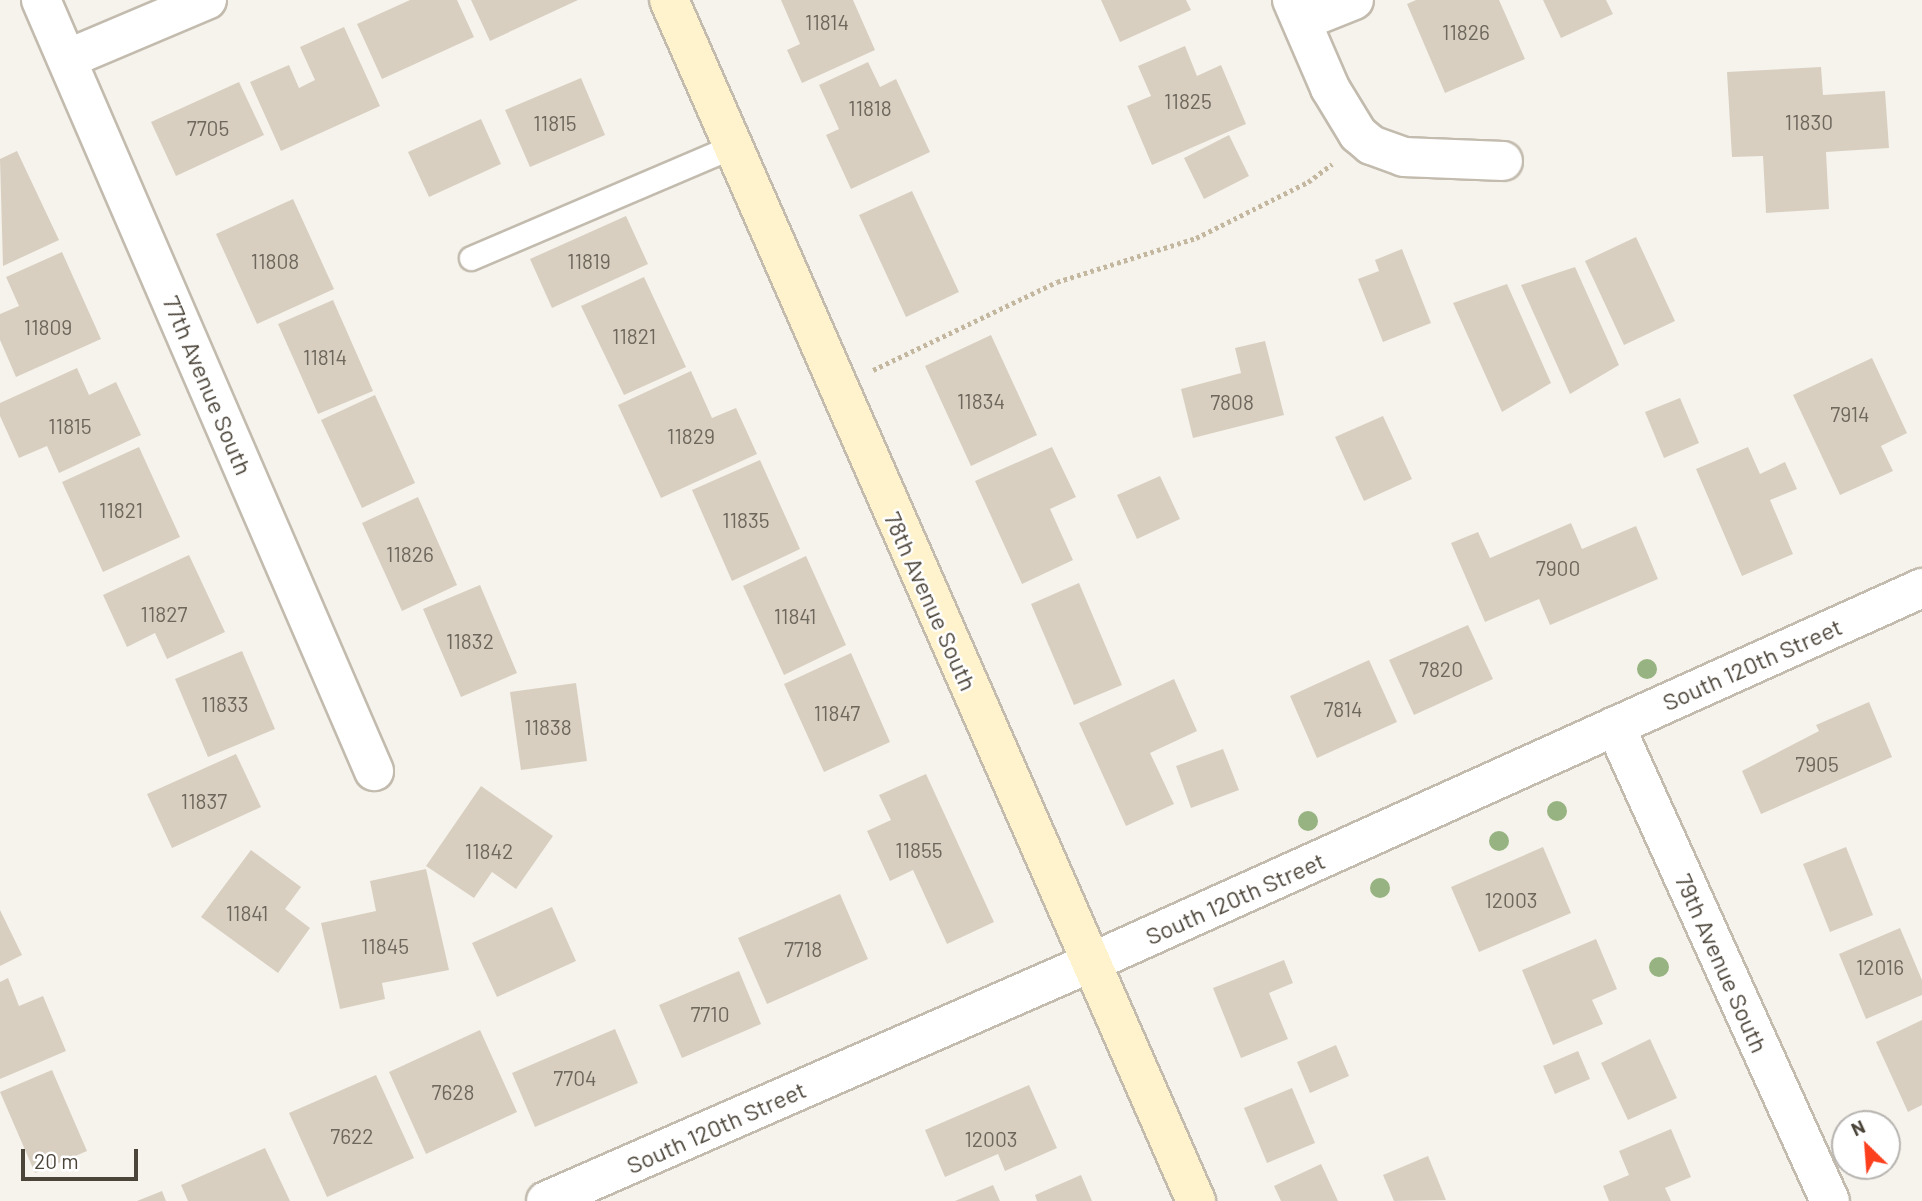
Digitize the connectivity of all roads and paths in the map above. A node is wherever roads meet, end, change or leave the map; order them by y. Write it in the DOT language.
graph roads {
  1 [pos="41,0"];
  2 [pos="206,0"];
  3 [pos="669,0"];
  4 [pos="1354,0"];
  5 [pos="1297,11"];
  6 [pos="67,59"];
  7 [pos="1358,134"];
  8 [pos="733,146"];
  9 [pos="1503,161"];
  10 [pos="471,258"];
  11 [pos="838,387"];
  12 [pos="1922,588"];
  13 [pos="1615,726"];
  14 [pos="374,771"];
  15 [pos="1090,963"];
  16 [pos="558,1199"];
  17 [pos="1196,1201"];
  18 [pos="1830,1201"];
  1 -- 6 [label="street, 77th Avenue South"];
  2 -- 6 [label="street"];
  3 -- 8 [label="street, 78th Avenue South"];
  4 -- 5 [label="street"];
  5 -- 7 [label="street"];
  6 -- 14 [label="street, 77th Avenue South"];
  7 -- 9 [label="street"];
  7 -- 11 [label="path"];
  8 -- 10 [label="lane"];
  8 -- 11 [label="street, 78th Avenue South"];
  11 -- 15 [label="street, 78th Avenue South"];
  12 -- 13 [label="street, South 120th Street"];
  13 -- 15 [label="street, South 120th Street"];
  13 -- 18 [label="street, 79th Avenue South"];
  15 -- 16 [label="street, South 120th Street"];
  15 -- 17 [label="street, 78th Avenue South"];
}
